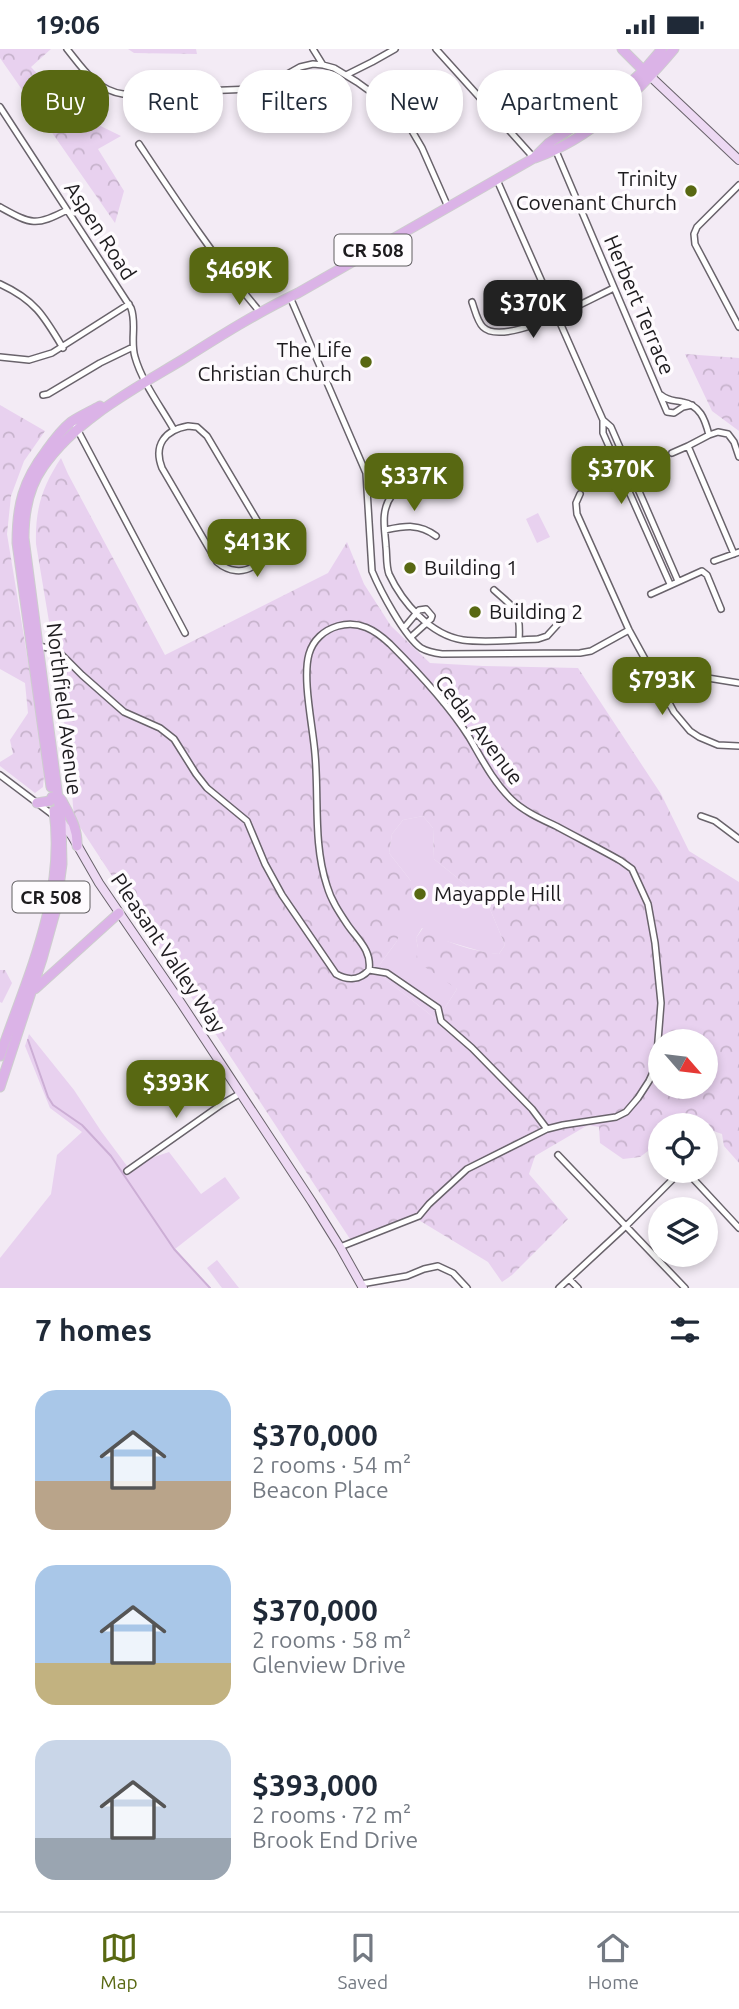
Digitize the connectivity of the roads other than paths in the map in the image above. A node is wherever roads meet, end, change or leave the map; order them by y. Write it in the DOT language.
graph roads {
  1 [pos="68,49"];
  2 [pos="313,49"];
  3 [pos="395,49"];
  4 [pos="436,49"];
  5 [pos="622,49"];
  6 [pos="662,49"];
  7 [pos="674,49"];
  8 [pos="323,65"];
  9 [pos="334,70"];
  10 [pos="352,72"];
  11 [pos="647,73"];
  12 [pos="642,77"];
  13 [pos="352,79"];
  14 [pos="0,107"];
  15 [pos="565,133"];
  16 [pos="572,133"];
  17 [pos="139,143"];
  18 [pos="556,151"];
  19 [pos="534,158"];
  20 [pos="739,160"];
  21 [pos="497,180"];
  22 [pos="739,185"];
  23 [pos="0,207"];
  24 [pos="448,207"];
  25 [pos="67,210"];
  26 [pos="0,284"];
  27 [pos="614,288"];
  28 [pos="290,297"];
  29 [pos="472,302"];
  30 [pos="129,305"];
  31 [pos="260,312"];
  32 [pos="556,314"];
  33 [pos="739,327"];
  34 [pos="133,347"];
  35 [pos="62,348"];
  36 [pos="0,357"];
  37 [pos="146,381"];
  38 [pos="43,395"];
  39 [pos="661,395"];
  40 [pos="692,405"];
  41 [pos="603,420"];
  42 [pos="75,424"];
  43 [pos="174,430"];
  44 [pos="709,435"];
  45 [pos="688,446"];
  46 [pos="672,453"];
  47 [pos="739,457"];
  48 [pos="439,488"];
  49 [pos="580,494"];
  50 [pos="385,530"];
  51 [pos="436,536"];
  52 [pos="300,542"];
  53 [pos="266,545"];
  54 [pos="736,553"];
  55 [pos="714,561"];
  56 [pos="678,581"];
  57 [pos="670,585"];
  58 [pos="494,590"];
  59 [pos="651,594"];
  60 [pos="721,609"];
  61 [pos="417,614"];
  62 [pos="426,622"];
  63 [pos="557,625"];
  64 [pos="404,628"];
  65 [pos="629,630"];
  66 [pos="185,633"];
  67 [pos="411,637"];
  68 [pos="519,639"];
  69 [pos="39,646"];
  70 [pos="658,683"];
  71 [pos="739,683"];
  72 [pos="739,747"];
  73 [pos="0,775"];
  74 [pos="55,796"];
  75 [pos="37,803"];
  76 [pos="701,816"];
  77 [pos="58,819"];
  78 [pos="739,839"];
  79 [pos="77,846"];
  80 [pos="119,913"];
  81 [pos="372,970"];
  82 [pos="32,976"];
  83 [pos="31,992"];
  84 [pos="3,1053"];
  85 [pos="0,1087"];
  86 [pos="241,1093"];
  87 [pos="547,1129"];
  88 [pos="558,1155"];
  89 [pos="127,1171"];
  90 [pos="669,1183"];
  91 [pos="697,1183"];
  92 [pos="626,1226"];
  93 [pos="739,1228"];
  94 [pos="340,1247"];
  95 [pos="569,1279"];
  96 [pos="362,1286"];
  97 [pos="467,1288"];
  98 [pos="559,1288"];
  99 [pos="578,1288"];
  100 [pos="685,1288"];
  1 -- 8 [label="street"];
  2 -- 8 [label="street"];
  3 -- 10 [label="street"];
  4 -- 19 [label="street"];
  5 -- 11 [label="main road"];
  6 -- 11 [label="main road, CR 508"];
  7 -- 11 [label="main road, CR 508"];
  8 -- 9 [label="street"];
  11 -- 12 [label="main road, CR 508"];
  11 -- 18 [label="main road, CR 508"];
  11 -- 20 [label="main road"];
  13 -- 24 [label="street"];
  14 -- 25 [label="street, Aspen Road"];
  15 -- 19 [label="main road, CR 508"];
  16 -- 18 [label="main road"];
  17 -- 31 [label="street"];
  18 -- 19 [label="main road, CR 508"];
  18 -- 27 [label="street, Herbert Terrace"];
  19 -- 21 [label="main road, Northfield Avenue / CR 508"];
  21 -- 24 [label="main road, Northfield Avenue / CR 508"];
  21 -- 32 [label="street"];
  22 -- 33 [label="street"];
  23 -- 25 [label="street"];
  24 -- 28 [label="main road, Northfield Avenue / CR 508"];
  25 -- 30 [label="street, Aspen Road"];
  26 -- 35 [label="street"];
  27 -- 32 [label="street"];
  27 -- 39 [label="street, Herbert Terrace"];
  28 -- 31 [label="main road, Northfield Avenue / CR 508"];
  28 -- 64 [label="street"];
  29 -- 32 [label="street"];
  30 -- 34 [label="street, Aspen Road"];
  30 -- 35 [label="street"];
  31 -- 37 [label="main road, Northfield Avenue / CR 508"];
  32 -- 41 [label="street"];
  34 -- 37 [label="street, Aspen Road"];
  34 -- 38 [label="street"];
  35 -- 36 [label="street"];
  37 -- 42 [label="main road, Northfield Avenue / CR 508"];
  37 -- 43 [label="street, Aspen Road"];
  39 -- 40 [label="street, Herbert Terrace"];
  39 -- 40 [label="street, Herbert Terrace"];
  40 -- 44 [label="street"];
  41 -- 56 [label="street"];
  41 -- 57 [label="street"];
  42 -- 66 [label="street"];
  42 -- 69 [label="main road, Northfield Avenue / CR 508"];
  42 -- 74 [label="main road, Northfield Avenue / CR 508"];
  43 -- 53 [label="street"];
  43 -- 53 [label="street"];
  44 -- 45 [label="street"];
  44 -- 47 [label="street"];
  45 -- 46 [label="street"];
  45 -- 54 [label="street"];
  48 -- 50 [label="street"];
  49 -- 65 [label="street"];
  50 -- 51 [label="street"];
  50 -- 61 [label="street"];
  52 -- 53 [label="street"];
  54 -- 55 [label="street"];
  56 -- 57 [label="street"];
  56 -- 60 [label="street"];
  57 -- 59 [label="street"];
  58 -- 68 [label="street"];
  61 -- 62 [label="street"];
  61 -- 64 [label="street"];
  62 -- 67 [label="street"];
  62 -- 68 [label="street"];
  63 -- 68 [label="street"];
  64 -- 67 [label="street"];
  65 -- 67 [label="street"];
  65 -- 70 [label="street"];
  69 -- 74 [label="main road, Northfield Avenue / CR 508"];
  69 -- 81 [label="street"];
  70 -- 71 [label="street"];
  70 -- 72 [label="street"];
  73 -- 75 [label="street"];
  74 -- 75 [label="main road"];
  74 -- 77 [label="main road, Northfield Avenue / CR 508"];
  74 -- 79 [label="main road"];
  75 -- 77 [label="street"];
  76 -- 78 [label="street"];
  77 -- 79 [label="main road, Pleasant Valley Way"];
  77 -- 82 [label="main road, Northfield Avenue / CR 508"];
  79 -- 80 [label="main road, Pleasant Valley Way"];
  80 -- 83 [label="main road"];
  80 -- 86 [label="main road, Pleasant Valley Way"];
  81 -- 87 [label="street"];
  81 -- 87 [label="street, Cedar Avenue"];
  82 -- 83 [label="main road, Northfield Avenue / CR 508"];
  82 -- 84 [label="main road, Northfield Avenue / CR 508"];
  83 -- 84 [label="main road, Northfield Avenue / CR 508"];
  84 -- 85 [label="main road, Northfield Avenue / CR 508"];
  86 -- 89 [label="street"];
  86 -- 94 [label="main road, Pleasant Valley Way"];
  87 -- 94 [label="street, Cedar Avenue"];
  88 -- 92 [label="street"];
  90 -- 92 [label="street"];
  91 -- 93 [label="street"];
  92 -- 95 [label="street"];
  92 -- 100 [label="street"];
  94 -- 96 [label="main road, Pleasant Valley Way"];
  95 -- 98 [label="street"];
  95 -- 99 [label="street"];
  96 -- 97 [label="street"];
}
